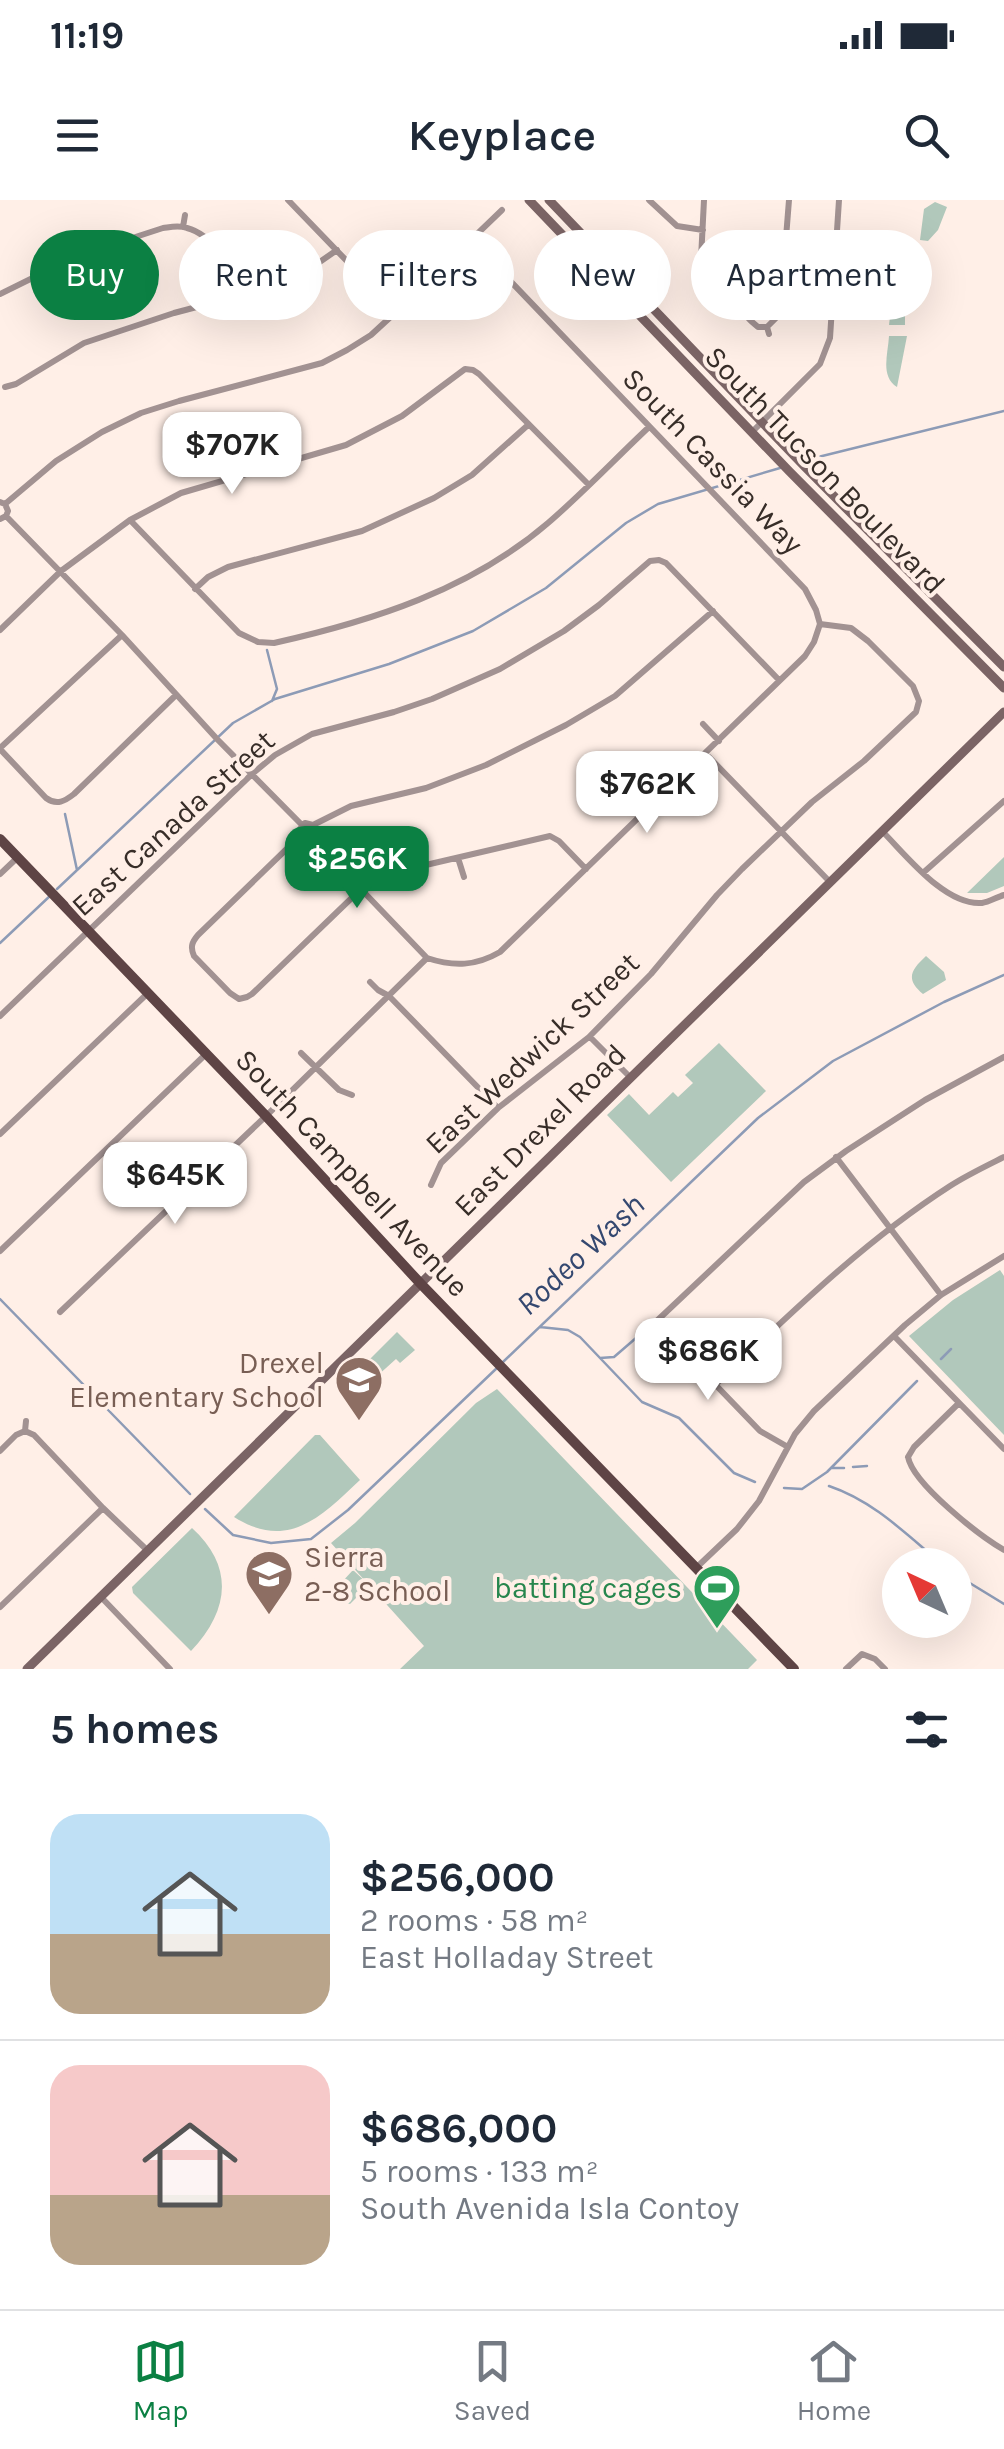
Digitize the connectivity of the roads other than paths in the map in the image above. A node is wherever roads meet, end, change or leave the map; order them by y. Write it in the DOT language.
graph roads {
  1 [pos="288,200"];
  2 [pos="529,200"];
  3 [pos="549,200"];
  4 [pos="649,200"];
  5 [pos="704,200"];
  6 [pos="789,200"];
  7 [pos="838,200"];
  8 [pos="502,210"];
  9 [pos="185,215"];
  10 [pos="183,227"];
  11 [pos="190,230"];
  12 [pos="481,230"];
  13 [pos="702,230"];
  14 [pos="786,230"];
  15 [pos="837,230"];
  16 [pos="337,250"];
  17 [pos="343,256"];
  18 [pos="323,260"];
  19 [pos="514,285"];
  20 [pos="0,294"];
  21 [pos="179,312"];
  22 [pos="387,320"];
  23 [pos="751,320"];
  24 [pos="775,320"];
  25 [pos="831,320"];
  26 [pos="3,388"];
  27 [pos="762,422"];
  28 [pos="528,425"];
  29 [pos="648,427"];
  30 [pos="752,433"];
  31 [pos="588,484"];
  32 [pos="3,503"];
  33 [pos="3,518"];
  34 [pos="130,520"];
  35 [pos="61,571"];
  36 [pos="196,589"];
  37 [pos="713,611"];
  38 [pos="820,624"];
  39 [pos="0,630"];
  40 [pos="122,635"];
  41 [pos="1004,667"];
  42 [pos="778,680"];
  43 [pos="1004,688"];
  44 [pos="176,695"];
  45 [pos="1004,712"];
  46 [pos="703,724"];
  47 [pos="719,741"];
  48 [pos="0,748"];
  49 [pos="706,754"];
  50 [pos="252,774"];
  51 [pos="626,783"];
  52 [pos="1004,801"];
  53 [pos="650,808"];
  54 [pos="302,825"];
  55 [pos="313,825"];
  56 [pos="882,831"];
  57 [pos="781,832"];
  58 [pos="300,836"];
  59 [pos="312,838"];
  60 [pos="0,839"];
  61 [pos="18,857"];
  62 [pos="458,858"];
  63 [pos="586,870"];
  64 [pos="924,872"];
  65 [pos="0,874"];
  66 [pos="464,877"];
  67 [pos="830,882"];
  68 [pos="361,890"];
  69 [pos="1004,895"];
  70 [pos="88,931"];
  71 [pos="428,958"];
  72 [pos="370,982"];
  73 [pos="148,993"];
  74 [pos="389,996"];
  75 [pos="0,1016"];
  76 [pos="590,1036"];
  77 [pos="301,1053"];
  78 [pos="206,1054"];
  79 [pos="1004,1056"];
  80 [pos="316,1068"];
  81 [pos="630,1077"];
  82 [pos="352,1095"];
  83 [pos="498,1108"];
  84 [pos="266,1116"];
  85 [pos="0,1134"];
  86 [pos="836,1157"];
  87 [pos="1004,1157"];
  88 [pos="431,1185"];
  89 [pos="890,1228"];
  90 [pos="0,1251"];
  91 [pos="1004,1256"];
  92 [pos="420,1283"];
  93 [pos="941,1295"];
  94 [pos="60,1312"];
  95 [pos="655,1322"];
  96 [pos="645,1332"];
  97 [pos="894,1336"];
  98 [pos="715,1384"];
  99 [pos="958,1404"];
  100 [pos="26,1421"];
  101 [pos="25,1432"];
  102 [pos="788,1447"];
  103 [pos="1004,1450"];
  104 [pos="0,1451"];
  105 [pos="103,1508"];
  106 [pos="148,1550"];
  107 [pos="1004,1550"];
  108 [pos="696,1568"];
  109 [pos="100,1596"];
  110 [pos="0,1608"];
  111 [pos="26,1669"];
  112 [pos="170,1669"];
  113 [pos="794,1669"];
  114 [pos="846,1669"];
  115 [pos="885,1669"];
  1 -- 16 [label="street"];
  2 -- 30 [label="street, South Tucson Boulevard"];
  3 -- 27 [label="street, South Tucson Boulevard"];
  4 -- 13 [label="street"];
  5 -- 13 [label="street"];
  6 -- 14 [label="street"];
  7 -- 15 [label="street"];
  8 -- 12 [label="street"];
  9 -- 10 [label="street"];
  10 -- 11 [label="street"];
  10 -- 20 [label="street"];
  16 -- 17 [label="street"];
  16 -- 18 [label="street"];
  19 -- 29 [label="street, South Cassia Way"];
  21 -- 26 [label="street"];
  22 -- 32 [label="street"];
  23 -- 24 [label="street"];
  25 -- 27 [label="street"];
  27 -- 30 [label="street"];
  27 -- 41 [label="street, South Tucson Boulevard"];
  28 -- 31 [label="street"];
  28 -- 34 [label="street"];
  28 -- 36 [label="street"];
  29 -- 31 [label="street"];
  29 -- 38 [label="street, South Cassia Way"];
  30 -- 43 [label="street, South Tucson Boulevard"];
  31 -- 36 [label="street"];
  32 -- 33 [label="street"];
  33 -- 35 [label="street"];
  34 -- 35 [label="street"];
  34 -- 36 [label="street"];
  35 -- 39 [label="street"];
  35 -- 40 [label="street"];
  37 -- 42 [label="street"];
  37 -- 50 [label="street, East Canada Street"];
  37 -- 55 [label="street"];
  38 -- 42 [label="street"];
  38 -- 57 [label="street, East Wedwick Street"];
  40 -- 44 [label="street"];
  40 -- 48 [label="street"];
  42 -- 47 [label="street"];
  44 -- 48 [label="street"];
  44 -- 50 [label="street"];
  45 -- 56 [label="street, East Drexel Road"];
  46 -- 47 [label="street"];
  47 -- 49 [label="street"];
  49 -- 53 [label="street"];
  49 -- 57 [label="street"];
  50 -- 54 [label="street"];
  50 -- 70 [label="street, East Canada Street"];
  51 -- 53 [label="street"];
  52 -- 64 [label="street"];
  53 -- 63 [label="street"];
  54 -- 55 [label="street"];
  54 -- 58 [label="street"];
  55 -- 59 [label="street"];
  56 -- 64 [label="street"];
  56 -- 67 [label="street, East Drexel Road"];
  57 -- 67 [label="street"];
  57 -- 76 [label="street, East Wedwick Street"];
  58 -- 59 [label="street"];
  58 -- 68 [label="street"];
  59 -- 68 [label="street"];
  60 -- 61 [label="main road, South Campbell Avenue"];
  61 -- 65 [label="street"];
  61 -- 70 [label="main road, South Campbell Avenue"];
  62 -- 63 [label="street"];
  62 -- 66 [label="street"];
  62 -- 68 [label="street"];
  63 -- 71 [label="street"];
  64 -- 69 [label="street"];
  67 -- 81 [label="street, East Drexel Road"];
  68 -- 71 [label="street"];
  70 -- 73 [label="main road, South Campbell Avenue"];
  70 -- 75 [label="street, East Canada Street"];
  71 -- 74 [label="street"];
  72 -- 74 [label="street"];
  73 -- 78 [label="main road, South Campbell Avenue"];
  73 -- 85 [label="street"];
  74 -- 80 [label="street"];
  74 -- 83 [label="street"];
  76 -- 81 [label="street"];
  76 -- 83 [label="street, East Wedwick Street"];
  77 -- 80 [label="street"];
  78 -- 84 [label="main road, South Campbell Avenue"];
  78 -- 90 [label="street"];
  79 -- 86 [label="street"];
  80 -- 82 [label="street"];
  80 -- 84 [label="street"];
  81 -- 92 [label="street, East Drexel Road"];
  83 -- 88 [label="street, East Wedwick Street"];
  84 -- 92 [label="main road, South Campbell Avenue"];
  84 -- 94 [label="street"];
  86 -- 89 [label="street"];
  86 -- 95 [label="street"];
  87 -- 89 [label="street"];
  89 -- 93 [label="street"];
  89 -- 98 [label="street"];
  91 -- 93 [label="street"];
  92 -- 106 [label="street, East Drexel Road"];
  92 -- 108 [label="main road, South Campbell Avenue"];
  93 -- 97 [label="street"];
  95 -- 96 [label="street"];
  95 -- 98 [label="street"];
  97 -- 99 [label="street"];
  97 -- 102 [label="street"];
  98 -- 102 [label="street"];
  99 -- 103 [label="street"];
  99 -- 107 [label="street"];
  100 -- 101 [label="street"];
  101 -- 104 [label="street"];
  101 -- 105 [label="street"];
  102 -- 108 [label="street"];
  105 -- 106 [label="street"];
  105 -- 110 [label="street"];
  106 -- 109 [label="street, East Drexel Road"];
  108 -- 113 [label="main road, South Campbell Avenue"];
  109 -- 111 [label="street, East Drexel Road"];
  109 -- 112 [label="street"];
  114 -- 115 [label="street"];
}
